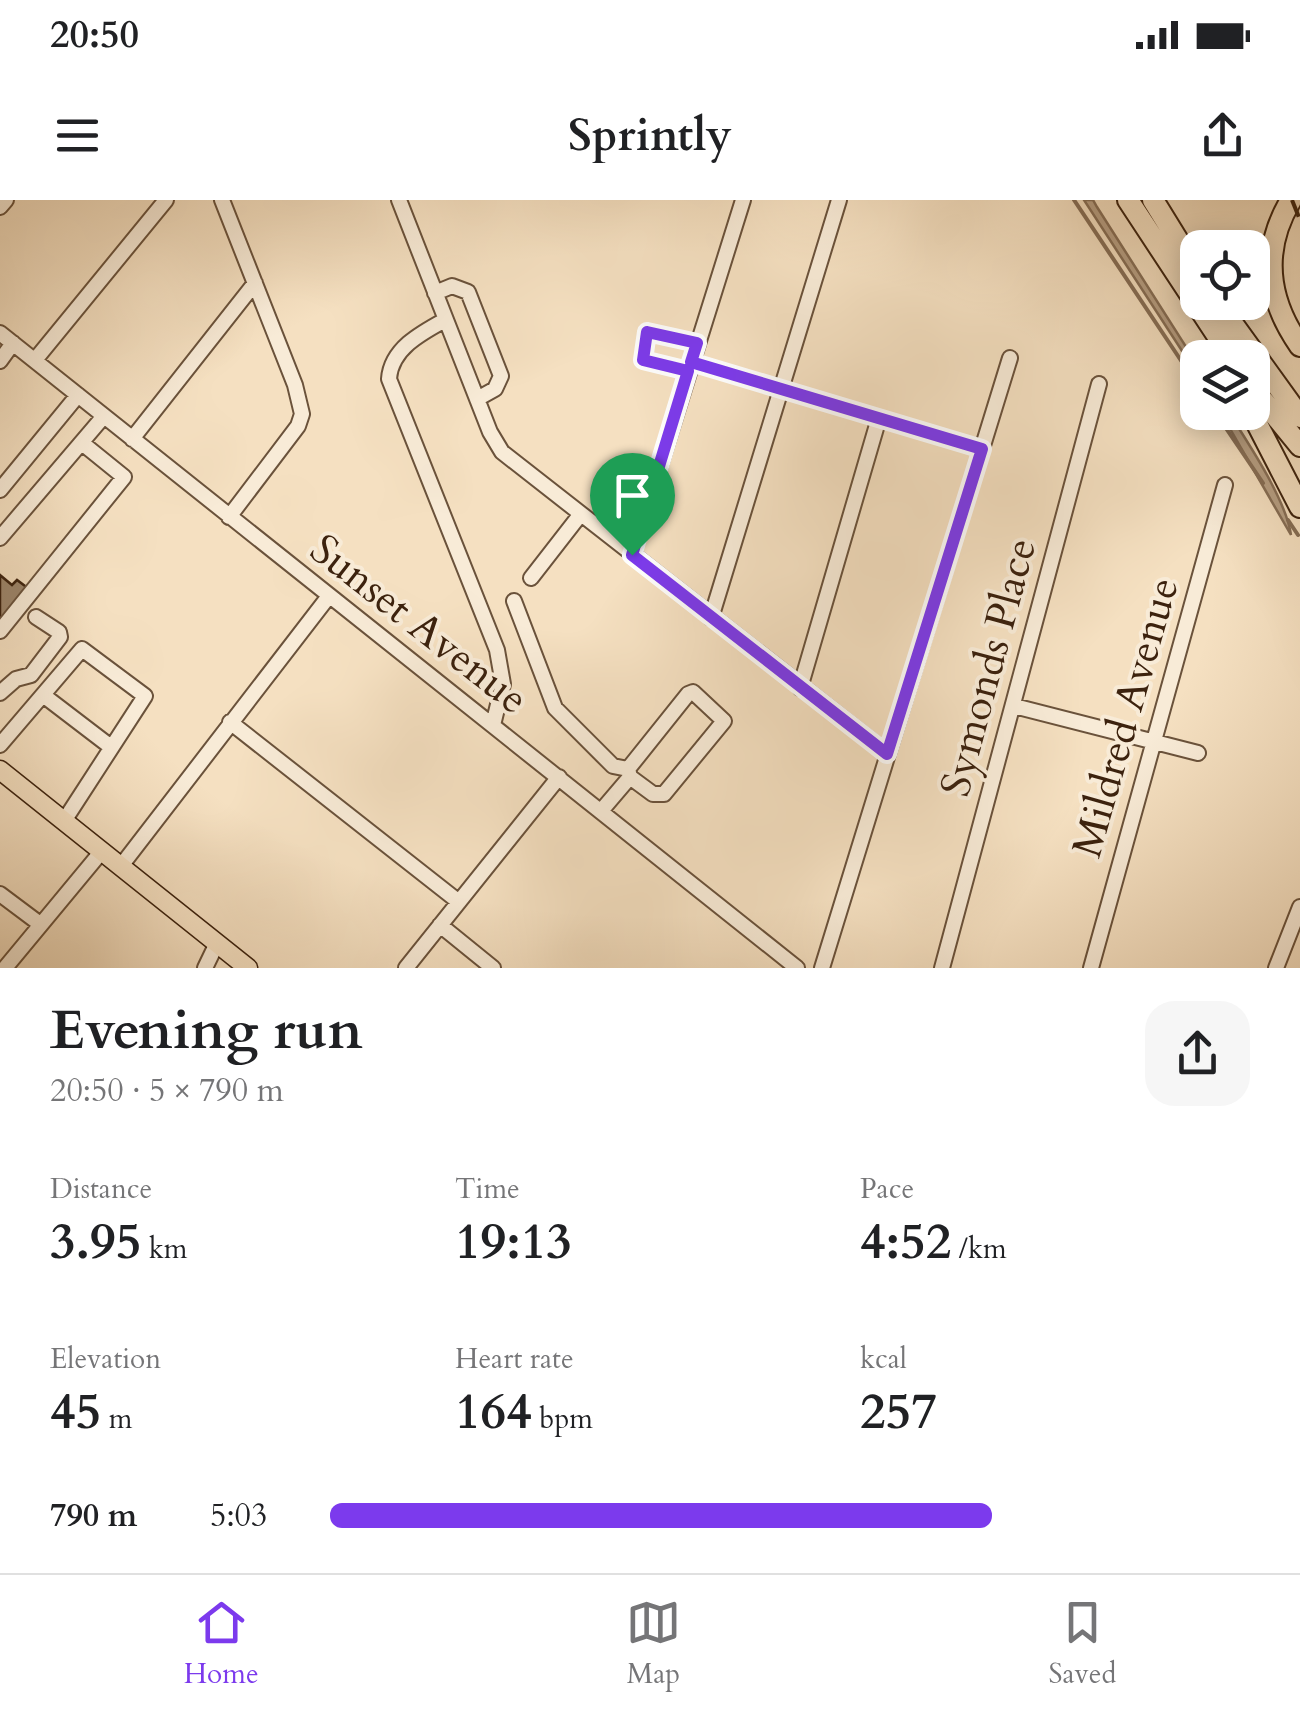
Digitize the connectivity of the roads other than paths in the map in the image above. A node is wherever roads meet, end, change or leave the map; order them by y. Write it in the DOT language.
graph roads {
  1 [pos="6,200"];
  2 [pos="166,200"];
  3 [pos="222,200"];
  4 [pos="399,200"];
  5 [pos="742,200"];
  6 [pos="839,200"];
  7 [pos="1128,200"];
  8 [pos="1152,200"];
  9 [pos="1291,200"];
  10 [pos="0,207"];
  11 [pos="1180,244"];
  12 [pos="1171,266"];
  13 [pos="255,283"];
  14 [pos="434,293"];
  15 [pos="445,320"];
  16 [pos="1230,320"];
  17 [pos="0,333"];
  18 [pos="1208,340"];
  19 [pos="1220,340"];
  20 [pos="13,343"];
  21 [pos="697,343"];
  22 [pos="1300,346"];
  23 [pos="1010,358"];
  24 [pos="35,360"];
  25 [pos="0,361"];
  26 [pos="690,367"];
  27 [pos="1099,384"];
  28 [pos="782,389"];
  29 [pos="78,395"];
  30 [pos="476,399"];
  31 [pos="1270,409"];
  32 [pos="104,416"];
  33 [pos="1300,417"];
  34 [pos="879,418"];
  35 [pos="1260,430"];
  36 [pos="132,439"];
  37 [pos="82,443"];
  38 [pos="1300,446"];
  39 [pos="982,449"];
  40 [pos="1225,486"];
  41 [pos="0,490"];
  42 [pos="1300,507"];
  43 [pos="580,514"];
  44 [pos="229,516"];
  45 [pos="0,538"];
  46 [pos="632,555"];
  47 [pos="532,578"];
  48 [pos="329,596"];
  49 [pos="514,602"];
  50 [pos="36,617"];
  51 [pos="711,618"];
  52 [pos="0,631"];
  53 [pos="800,688"];
  54 [pos="0,693"];
  55 [pos="42,695"];
  56 [pos="1014,706"];
  57 [pos="230,722"];
  58 [pos="492,725"];
  59 [pos="1153,742"];
  60 [pos="0,745"];
  61 [pos="111,746"];
  62 [pos="1198,753"];
  63 [pos="887,754"];
  64 [pos="0,770"];
  65 [pos="629,773"];
  66 [pos="559,778"];
  67 [pos="601,812"];
  68 [pos="64,821"];
  69 [pos="102,851"];
  70 [pos="121,866"];
  71 [pos="0,894"];
  72 [pos="459,902"];
  73 [pos="1300,907"];
  74 [pos="40,924"];
  75 [pos="440,925"];
  76 [pos="217,943"];
  77 [pos="5,968"];
  78 [pos="205,968"];
  79 [pos="248,968"];
  80 [pos="406,968"];
  81 [pos="493,968"];
  82 [pos="797,968"];
  83 [pos="822,968"];
  84 [pos="942,968"];
  85 [pos="1091,968"];
  86 [pos="1276,968"];
  1 -- 10 [label="street"];
  2 -- 24 [label="street"];
  3 -- 13 [label="street"];
  4 -- 14 [label="street"];
  5 -- 21 [label="street"];
  6 -- 28 [label="street"];
  7 -- 12 [label="highway"];
  8 -- 11 [label="highway"];
  9 -- 22 [label="highway"];
  12 -- 18 [label="highway"];
  12 -- 19 [label="highway"];
  13 -- 36 [label="street"];
  13 -- 44 [label="street"];
  14 -- 15 [label="street"];
  14 -- 30 [label="street"];
  15 -- 30 [label="street"];
  15 -- 58 [label="street"];
  16 -- 33 [label="highway"];
  17 -- 20 [label="street, Sunset Avenue"];
  20 -- 24 [label="street, Sunset Avenue"];
  20 -- 25 [label="street"];
  21 -- 26 [label="street"];
  21 -- 26 [label="street"];
  23 -- 39 [label="street"];
  24 -- 29 [label="street, Sunset Avenue"];
  26 -- 28 [label="street"];
  26 -- 46 [label="street"];
  27 -- 56 [label="street, Symonds Place"];
  28 -- 34 [label="street"];
  28 -- 51 [label="street"];
  29 -- 32 [label="street, Sunset Avenue"];
  29 -- 41 [label="street"];
  30 -- 43 [label="street"];
  31 -- 38 [label="highway"];
  32 -- 36 [label="street, Sunset Avenue"];
  32 -- 37 [label="street"];
  34 -- 39 [label="street"];
  34 -- 53 [label="street"];
  35 -- 42 [label="highway"];
  36 -- 44 [label="street, Sunset Avenue"];
  37 -- 45 [label="street"];
  37 -- 52 [label="street"];
  39 -- 63 [label="street"];
  40 -- 59 [label="street, Mildred Avenue"];
  43 -- 46 [label="street"];
  43 -- 47 [label="street"];
  44 -- 48 [label="street, Sunset Avenue"];
  46 -- 51 [label="street"];
  48 -- 57 [label="street"];
  48 -- 58 [label="street, Sunset Avenue"];
  49 -- 65 [label="street"];
  50 -- 54 [label="street"];
  51 -- 53 [label="street"];
  53 -- 63 [label="street"];
  55 -- 60 [label="street"];
  55 -- 61 [label="street"];
  55 -- 61 [label="street"];
  56 -- 59 [label="street"];
  56 -- 84 [label="street, Symonds Place"];
  57 -- 70 [label="street"];
  57 -- 72 [label="street"];
  58 -- 66 [label="street, Sunset Avenue"];
  59 -- 62 [label="street"];
  59 -- 85 [label="street, Mildred Avenue"];
  61 -- 68 [label="street"];
  63 -- 83 [label="street"];
  64 -- 68 [label="main road"];
  65 -- 65 [label="street"];
  65 -- 67 [label="street"];
  66 -- 67 [label="street, Sunset Avenue"];
  66 -- 72 [label="street"];
  67 -- 82 [label="street, Sunset Avenue"];
  68 -- 69 [label="main road"];
  69 -- 70 [label="main road"];
  69 -- 74 [label="street"];
  70 -- 76 [label="main road"];
  71 -- 74 [label="street"];
  72 -- 75 [label="street"];
  73 -- 86 [label="street"];
  74 -- 77 [label="street"];
  75 -- 80 [label="street"];
  75 -- 81 [label="street"];
  76 -- 78 [label="street"];
  76 -- 79 [label="main road"];
}
